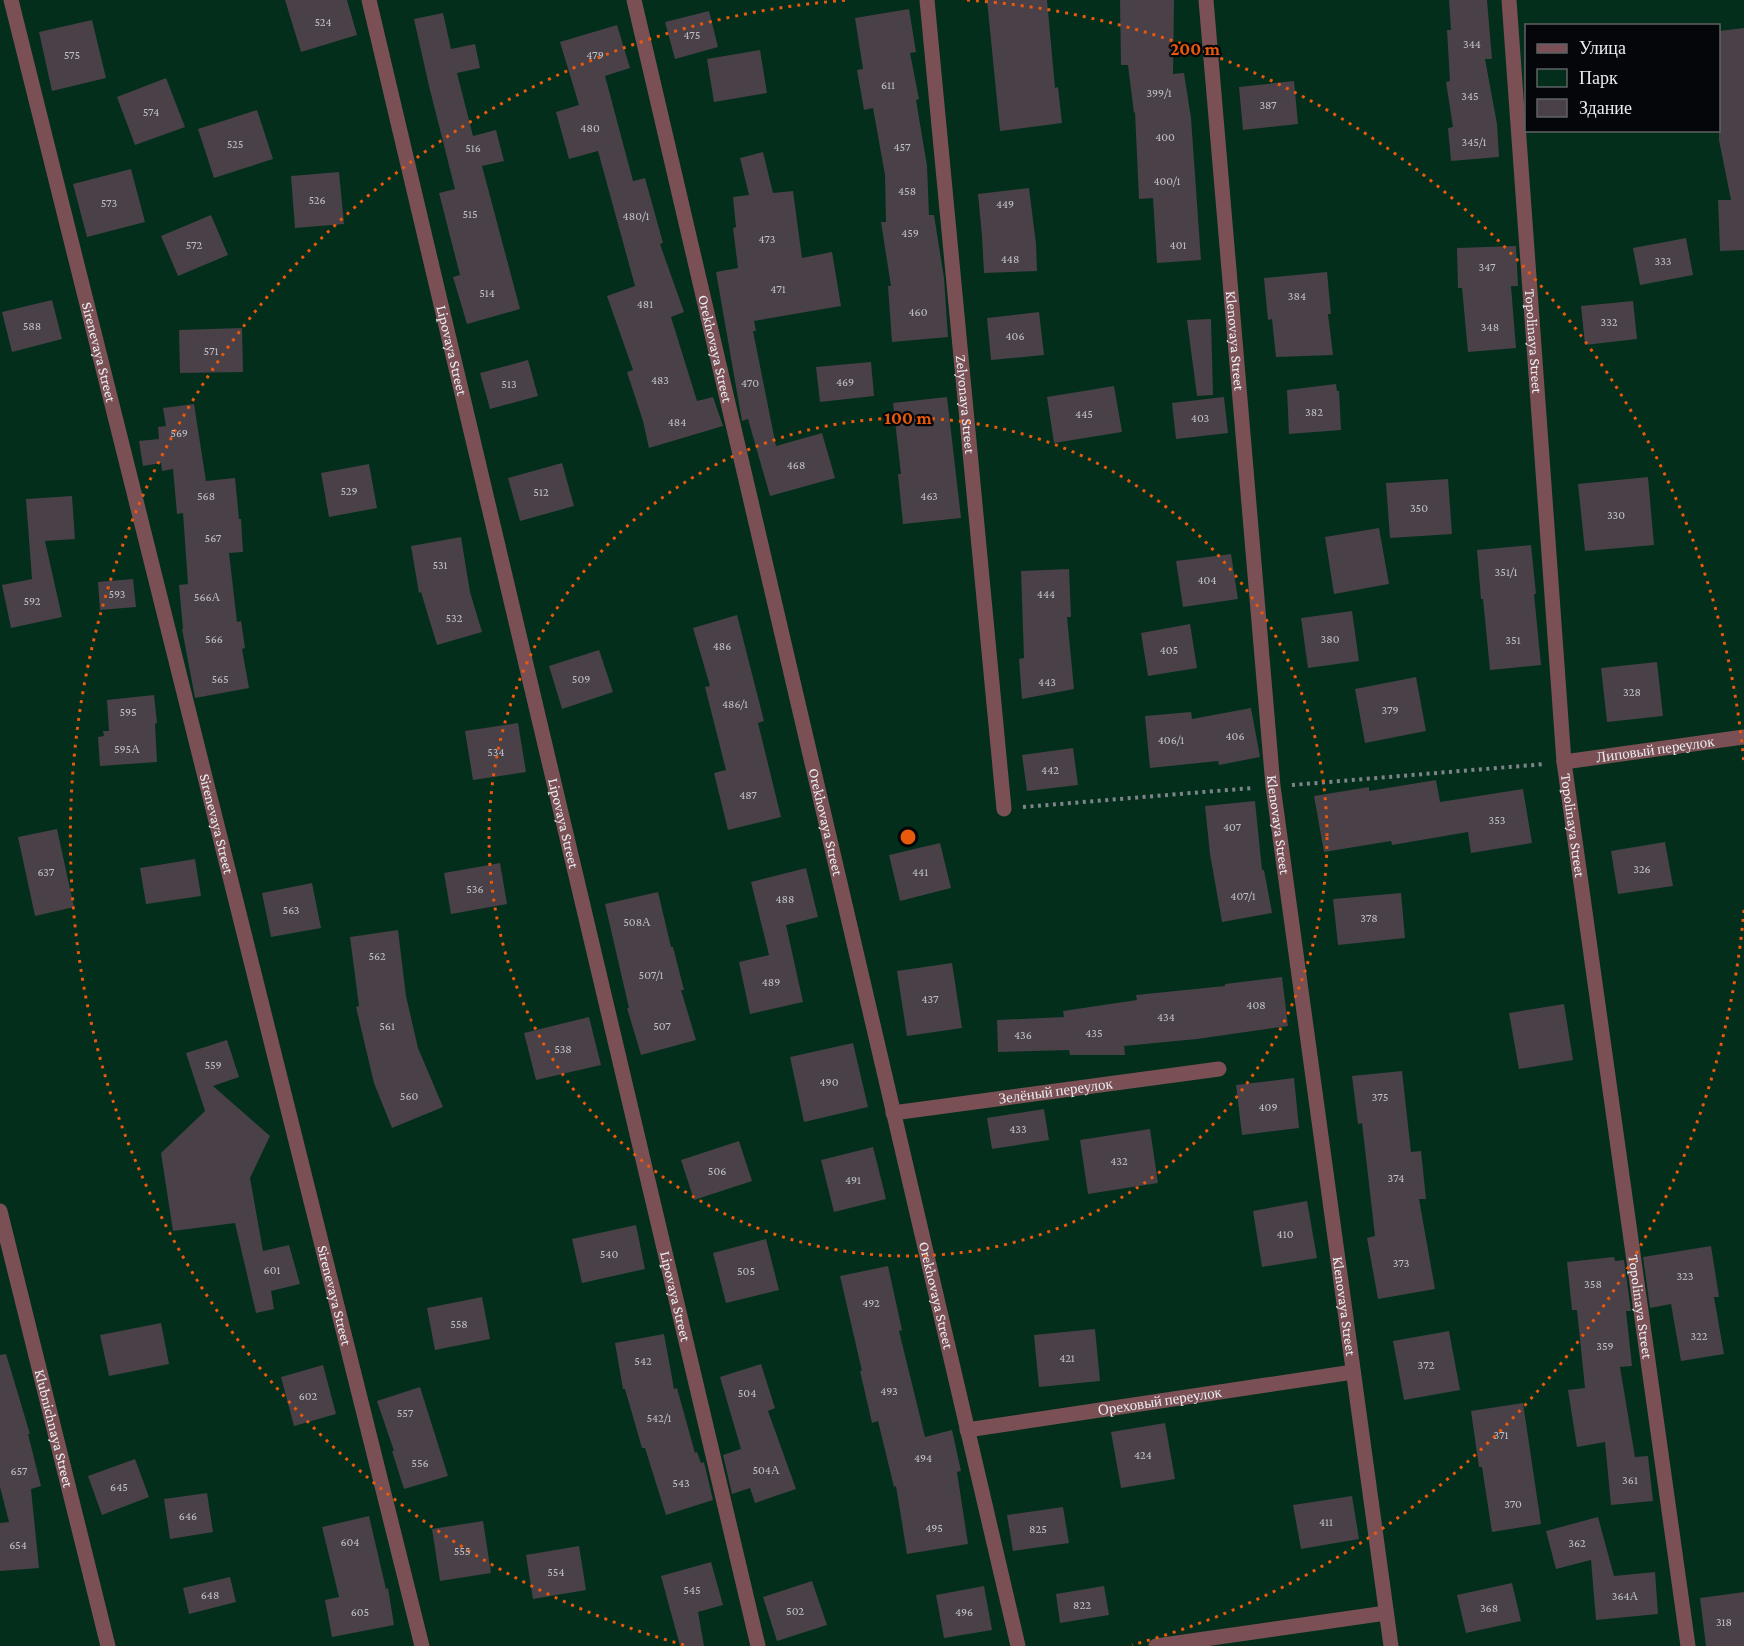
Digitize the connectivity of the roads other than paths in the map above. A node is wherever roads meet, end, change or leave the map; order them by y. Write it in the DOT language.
graph roads {
  1 [pos="11,0"];
  2 [pos="369,0"];
  3 [pos="634,0"];
  4 [pos="927,0"];
  5 [pos="1206,0"];
  6 [pos="1509,0"];
  7 [pos="1744,737"];
  8 [pos="1564,762"];
  9 [pos="1004,808"];
  10 [pos="1219,1069"];
  11 [pos="893,1113"];
  12 [pos="0,1211"];
  13 [pos="1353,1372"];
  14 [pos="967,1430"];
  15 [pos="1386,1613"];
  16 [pos="108,1646"];
  17 [pos="422,1646"];
  18 [pos="758,1646"];
  19 [pos="1018,1646"];
  20 [pos="1156,1646"];
  21 [pos="1391,1646"];
  22 [pos="1688,1646"];
  1 -- 17 [label="street, Sirenevaya Street"];
  2 -- 18 [label="street, Lipovaya Street"];
  3 -- 11 [label="street, Orekhovaya Street"];
  4 -- 9 [label="street, Zelyonaya Street"];
  5 -- 13 [label="street, Klenovaya Street"];
  6 -- 8 [label="street, Topolinaya Street"];
  7 -- 8 [label="street, Липовый переулок"];
  8 -- 22 [label="street, Topolinaya Street"];
  10 -- 11 [label="street, Зелёный переулок"];
  11 -- 14 [label="street, Orekhovaya Street"];
  12 -- 16 [label="street, Klubnichnaya Street"];
  13 -- 14 [label="street, Ореховый переулок"];
  13 -- 15 [label="street, Klenovaya Street"];
  14 -- 19 [label="street, Orekhovaya Street"];
  15 -- 20 [label="street"];
  15 -- 21 [label="street, Klenovaya Street"];
}
